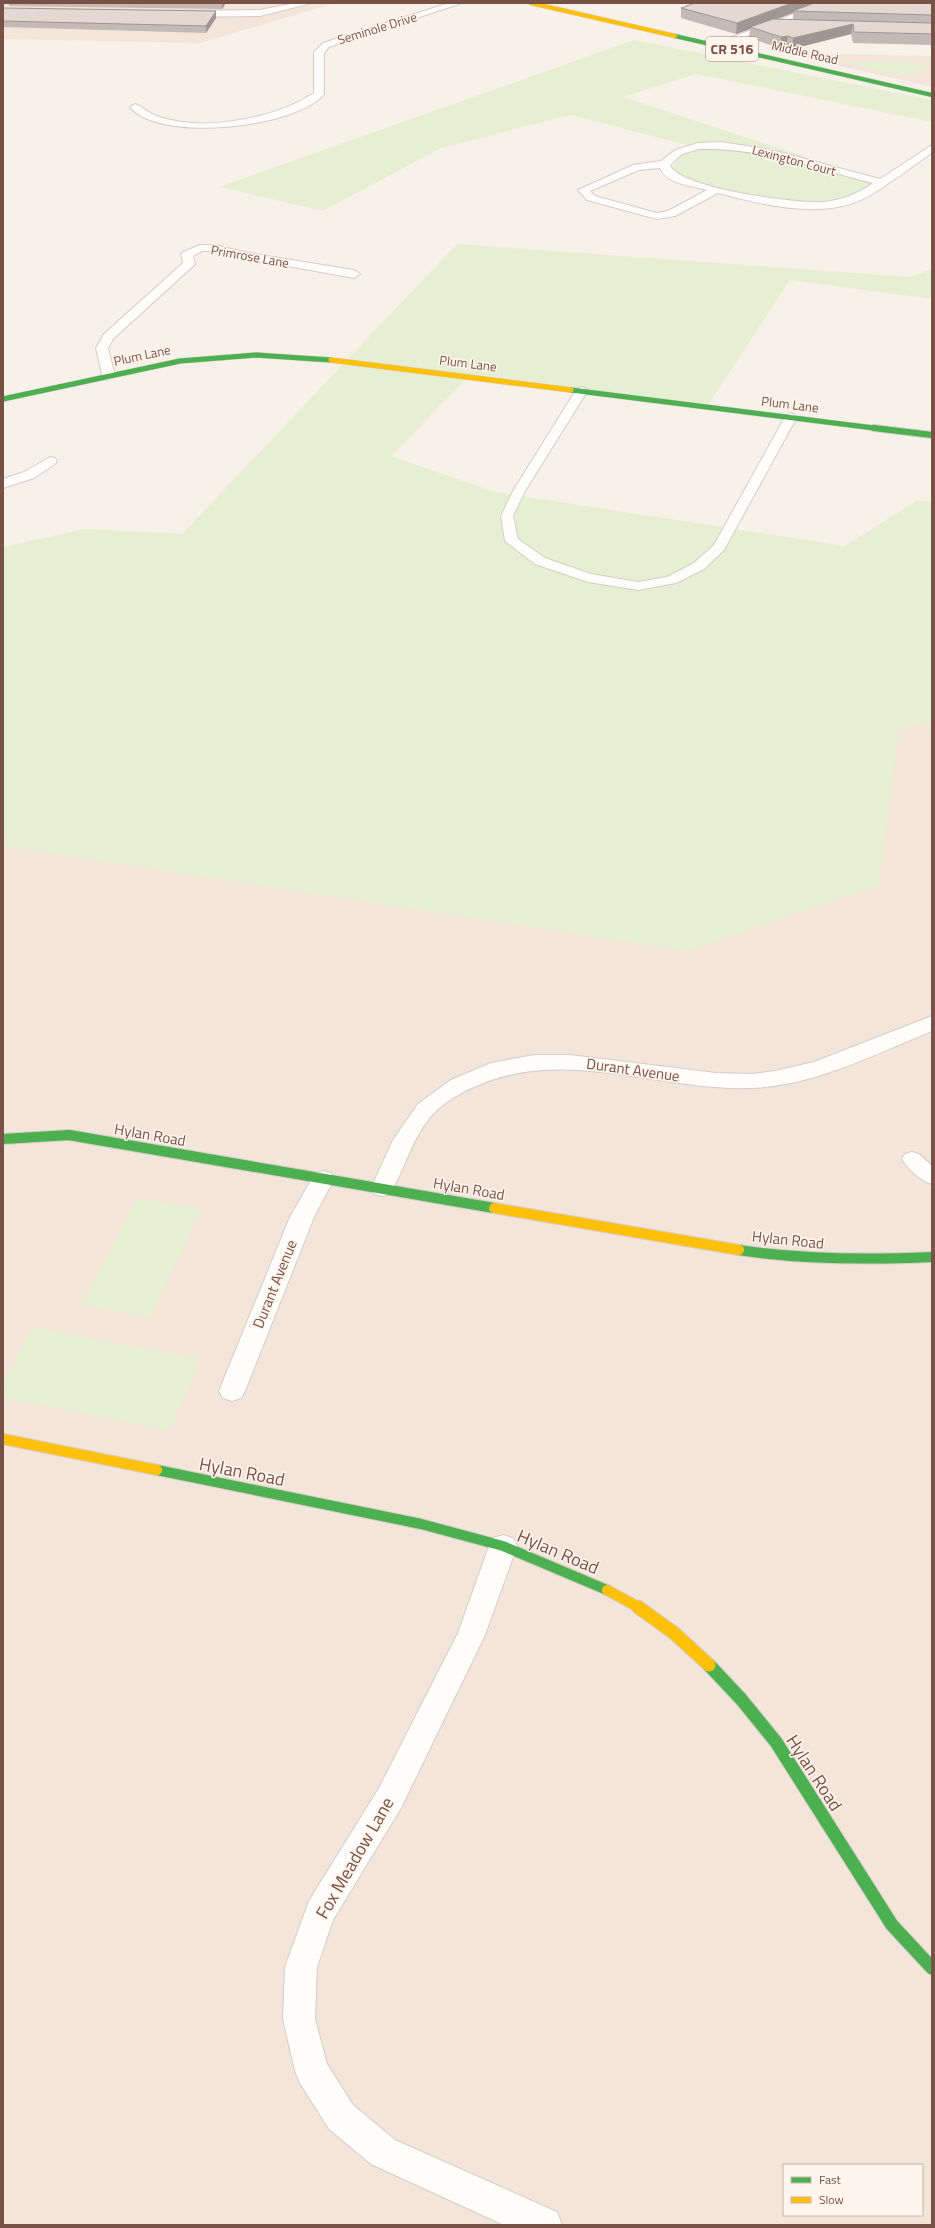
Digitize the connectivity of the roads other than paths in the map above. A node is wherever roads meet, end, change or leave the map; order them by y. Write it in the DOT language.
graph roads {
  1 [pos="308,3"];
  2 [pos="458,3"];
  3 [pos="531,3"];
  4 [pos="831,3"];
  5 [pos="174,14"];
  6 [pos="769,25"];
  7 [pos="800,26"];
  8 [pos="716,45"];
  9 [pos="932,95"];
  10 [pos="135,107"];
  11 [pos="932,148"];
  12 [pos="664,164"];
  13 [pos="881,182"];
  14 [pos="716,190"];
  15 [pos="354,274"];
  16 [pos="108,376"];
  17 [pos="582,390"];
  18 [pos="3,399"];
  19 [pos="791,417"];
  20 [pos="932,435"];
  21 [pos="50,461"];
  22 [pos="3,484"];
  23 [pos="932,1023"];
  24 [pos="3,1139"];
  25 [pos="912,1159"];
  26 [pos="932,1177"];
  27 [pos="323,1179"];
  28 [pos="382,1188"];
  29 [pos="932,1257"];
  30 [pos="232,1391"];
  31 [pos="3,1439"];
  32 [pos="504,1546"];
  33 [pos="932,1968"];
  34 [pos="544,2225"];
  1 -- 5 [label="street"];
  2 -- 10 [label="street, Seminole Drive"];
  3 -- 8 [label="street, Middle Road / CR 516"];
  4 -- 6 [label="street"];
  6 -- 7 [label="street"];
  6 -- 8 [label="street"];
  8 -- 9 [label="street, Middle Road / CR 516"];
  11 -- 13 [label="street"];
  12 -- 13 [label="street, Lexington Court"];
  12 -- 14 [label="street"];
  12 -- 14 [label="street, Lexington Court"];
  13 -- 14 [label="street"];
  15 -- 16 [label="street, Primrose Lane"];
  16 -- 17 [label="street, Plum Lane"];
  16 -- 18 [label="street, Plum Lane"];
  17 -- 19 [label="street, Plum Lane"];
  17 -- 19 [label="lane"];
  19 -- 20 [label="street, Plum Lane"];
  21 -- 22 [label="street"];
  23 -- 28 [label="street, Durant Avenue"];
  24 -- 27 [label="street, Hylan Road"];
  25 -- 26 [label="lane"];
  27 -- 28 [label="street, Hylan Road"];
  27 -- 30 [label="street, Durant Avenue"];
  28 -- 29 [label="street, Hylan Road"];
  31 -- 32 [label="street, Hylan Road"];
  32 -- 33 [label="street, Hylan Road"];
  32 -- 34 [label="street, Fox Meadow Lane"];
}
